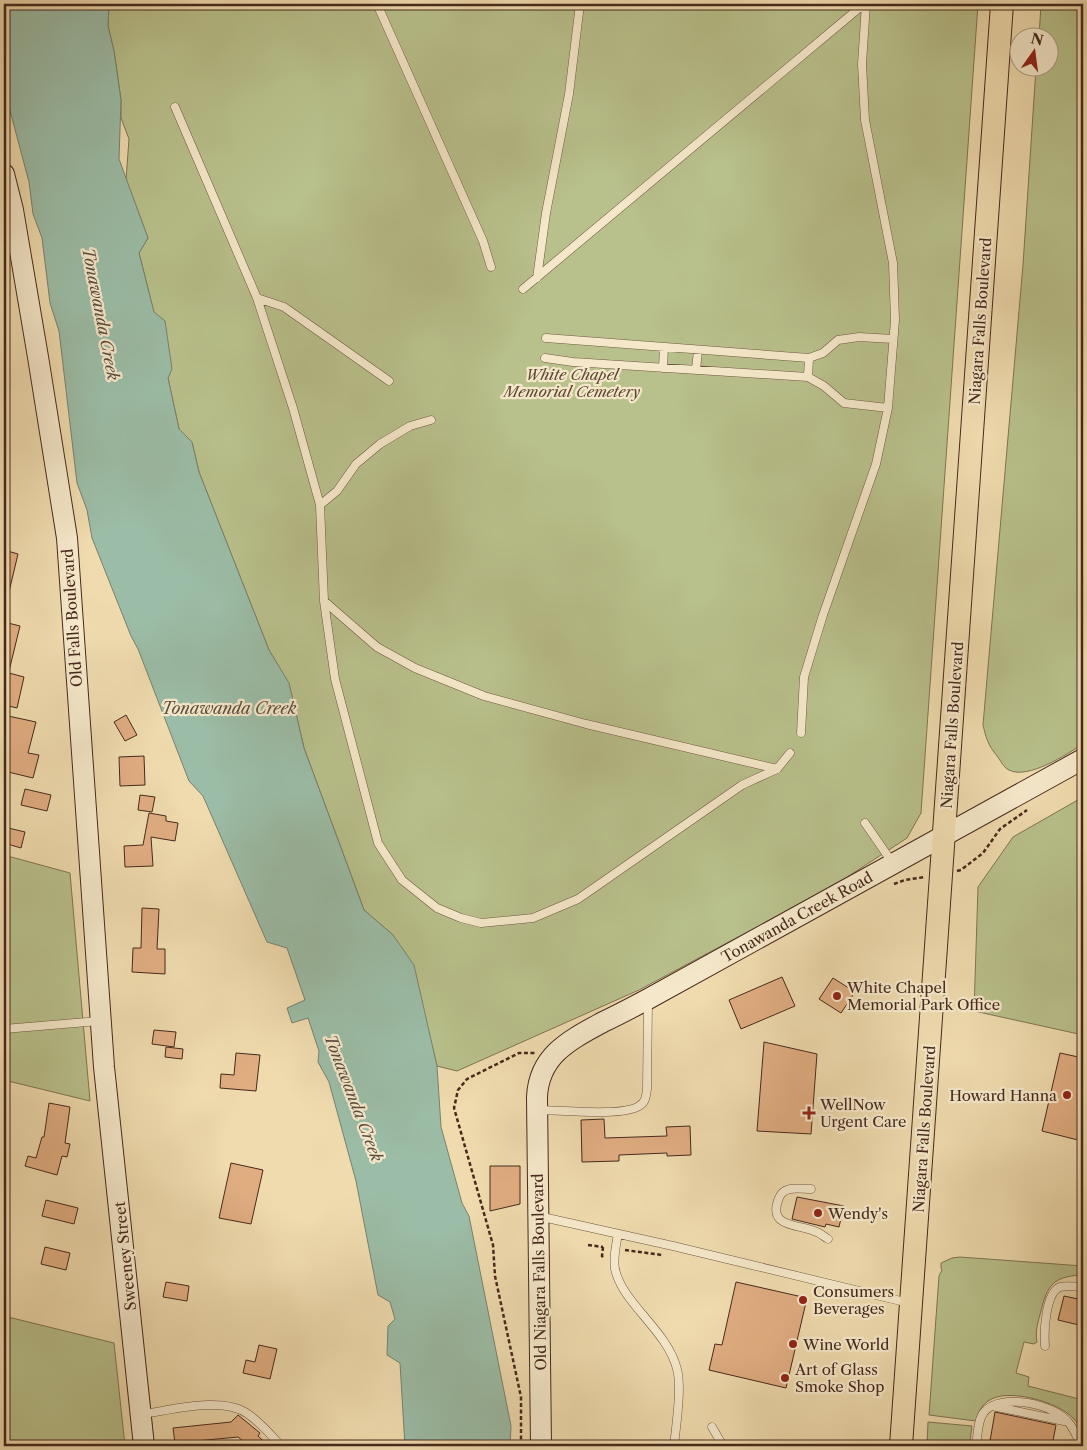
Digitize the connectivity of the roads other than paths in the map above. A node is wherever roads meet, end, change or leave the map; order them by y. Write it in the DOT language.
graph roads {
  1 [pos="377,4"];
  2 [pos="580,4"];
  3 [pos="865,4"];
  4 [pos="1002,4"];
  5 [pos="175,107"];
  6 [pos="4,174"];
  7 [pos="492,267"];
  8 [pos="536,278"];
  9 [pos="523,289"];
  10 [pos="257,298"];
  11 [pos="546,338"];
  12 [pos="893,339"];
  13 [pos="664,347"];
  14 [pos="698,350"];
  15 [pos="545,358"];
  16 [pos="809,358"];
  17 [pos="662,368"];
  18 [pos="696,370"];
  19 [pos="808,377"];
  20 [pos="389,381"];
  21 [pos="888,408"];
  22 [pos="432,420"];
  23 [pos="320,505"];
  24 [pos="324,601"];
  25 [pos="801,733"];
  26 [pos="790,753"];
  27 [pos="1083,759"];
  28 [pos="777,769"];
  29 [pos="865,823"];
  30 [pos="945,836"];
  31 [pos="893,864"];
  32 [pos="648,999"];
  33 [pos="102,1020"];
  34 [pos="4,1029"];
  35 [pos="104,1067"];
  36 [pos="537,1103"];
  37 [pos="811,1189"];
  38 [pos="538,1216"];
  39 [pos="618,1234"];
  40 [pos="828,1239"];
  41 [pos="1083,1287"];
  42 [pos="911,1303"];
  43 [pos="1045,1346"];
  44 [pos="141,1414"];
  45 [pos="712,1427"];
  46 [pos="144,1446"];
  47 [pos="282,1446"];
  48 [pos="540,1446"];
  49 [pos="674,1446"];
  50 [pos="723,1446"];
  51 [pos="901,1446"];
  52 [pos="976,1446"];
  53 [pos="1080,1446"];
  1 -- 7 [label="lane"];
  2 -- 8 [label="lane"];
  3 -- 8 [label="lane"];
  3 -- 12 [label="lane"];
  4 -- 30 [label="main road, Niagara Falls Boulevard"];
  5 -- 10 [label="lane"];
  6 -- 33 [label="street, Old Falls Boulevard"];
  8 -- 9 [label="lane"];
  10 -- 20 [label="lane"];
  10 -- 23 [label="lane"];
  11 -- 13 [label="lane"];
  12 -- 16 [label="lane"];
  12 -- 21 [label="lane"];
  13 -- 14 [label="lane"];
  13 -- 17 [label="lane"];
  14 -- 16 [label="lane"];
  14 -- 18 [label="lane"];
  15 -- 17 [label="lane"];
  16 -- 19 [label="lane"];
  17 -- 18 [label="lane"];
  18 -- 19 [label="lane"];
  19 -- 21 [label="lane"];
  21 -- 25 [label="lane"];
  22 -- 23 [label="lane"];
  23 -- 24 [label="lane"];
  24 -- 28 [label="lane"];
  24 -- 28 [label="lane"];
  26 -- 28 [label="lane"];
  27 -- 30 [label="street, Tonawanda Creek Road"];
  29 -- 31 [label="lane"];
  30 -- 31 [label="street, Tonawanda Creek Road"];
  30 -- 42 [label="main road, Niagara Falls Boulevard"];
  31 -- 32 [label="street, Tonawanda Creek Road"];
  32 -- 36 [label="street, Tonawanda Creek Road"];
  32 -- 36 [label="lane"];
  33 -- 34 [label="lane"];
  33 -- 35 [label="street, Old Falls Boulevard"];
  35 -- 44 [label="street, Sweeney Street"];
  36 -- 38 [label="street, Old Niagara Falls Boulevard"];
  37 -- 40 [label="lane"];
  38 -- 39 [label="lane"];
  38 -- 48 [label="street, Old Niagara Falls Boulevard"];
  39 -- 42 [label="lane"];
  39 -- 49 [label="lane"];
  41 -- 43 [label="lane"];
  42 -- 51 [label="main road, Niagara Falls Boulevard"];
  44 -- 46 [label="street, Sweeney Street"];
  44 -- 47 [label="lane"];
  45 -- 50 [label="lane"];
  52 -- 53 [label="lane"];
}
